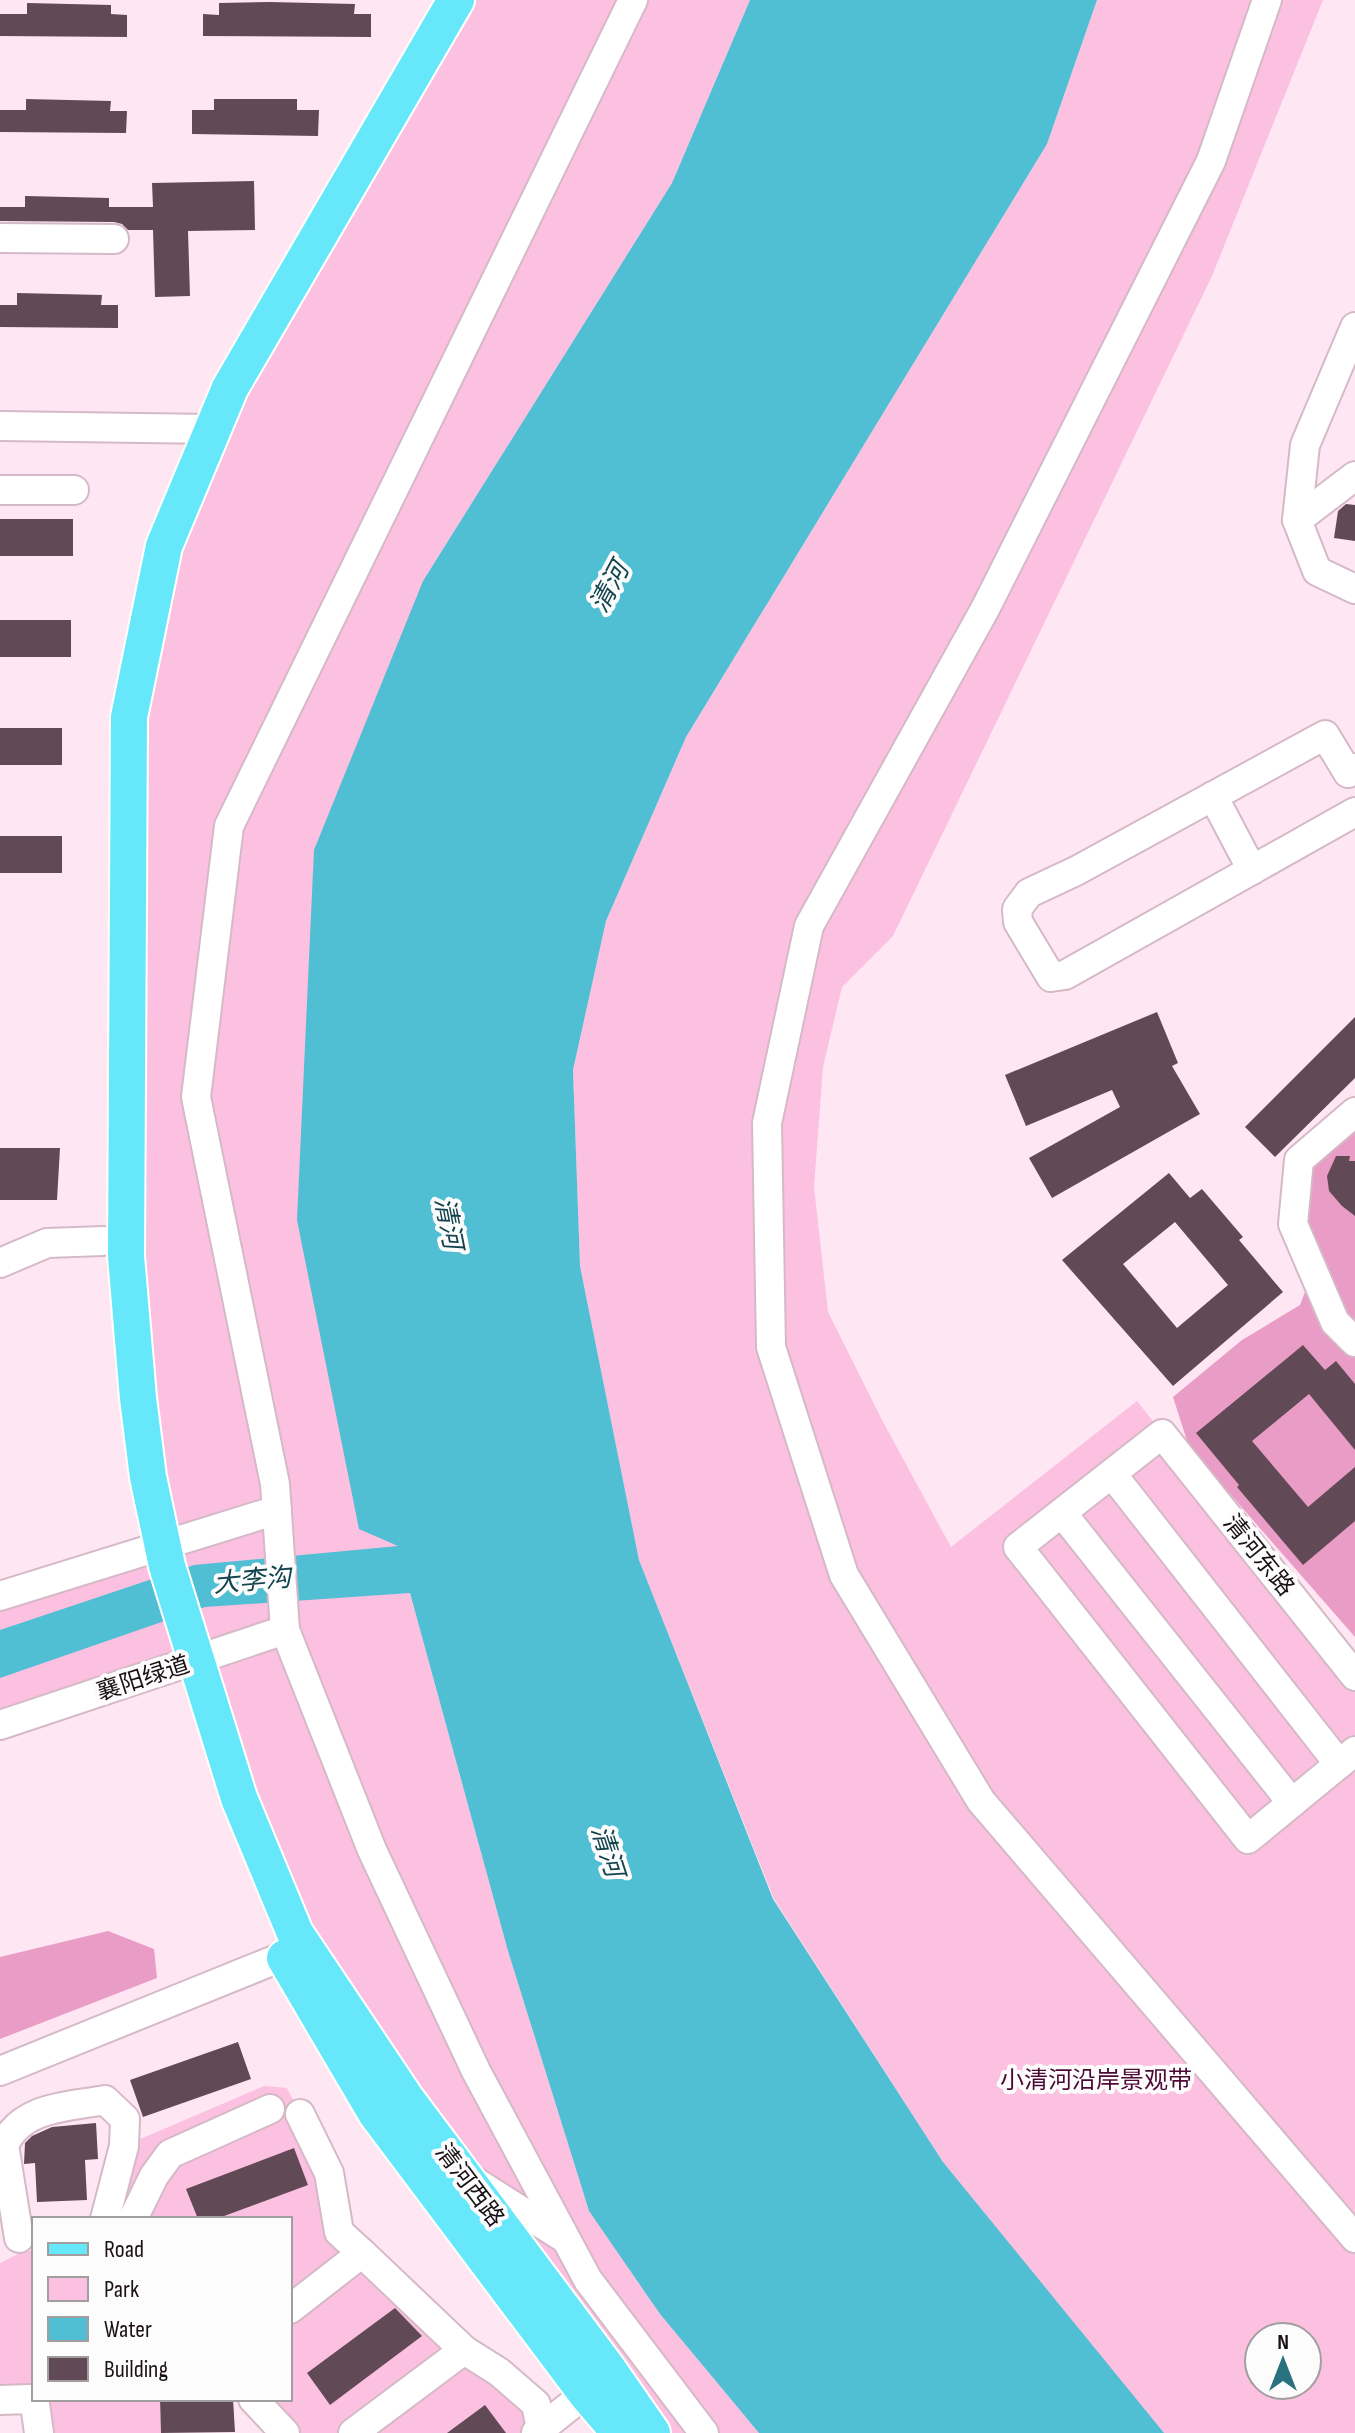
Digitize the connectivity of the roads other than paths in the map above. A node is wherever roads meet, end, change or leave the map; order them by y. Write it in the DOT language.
graph roads {
  1 [pos="431,0"];
  2 [pos="456,0"];
  3 [pos="633,0"];
  4 [pos="1267,0"];
  5 [pos="0,238"];
  6 [pos="114,239"];
  7 [pos="1355,327"];
  8 [pos="0,426"];
  9 [pos="204,428"];
  10 [pos="1355,476"];
  11 [pos="0,490"];
  12 [pos="74,490"];
  13 [pos="1297,520"];
  14 [pos="1355,589"];
  15 [pos="1354,772"];
  16 [pos="1213,796"];
  17 [pos="1355,812"];
  18 [pos="1252,870"];
  19 [pos="1355,1112"];
  20 [pos="103,1241"];
  21 [pos="0,1263"];
  22 [pos="1355,1342"];
  23 [pos="1112,1474"];
  24 [pos="1062,1513"];
  25 [pos="277,1515"];
  26 [pos="157,1556"];
  27 [pos="0,1596"];
  28 [pos="285,1621"];
  29 [pos="184,1656"];
  30 [pos="1355,1676"];
  31 [pos="0,1725"];
  32 [pos="1347,1758"];
  33 [pos="1292,1803"];
  34 [pos="295,1946"];
  35 [pos="0,2071"];
  36 [pos="270,2109"];
  37 [pos="300,2114"];
  38 [pos="2,2145"];
  39 [pos="460,2172"];
  40 [pos="106,2217"];
  41 [pos="134,2217"];
  42 [pos="18,2238"];
  43 [pos="565,2238"];
  44 [pos="1355,2238"];
  45 [pos="362,2253"];
  46 [pos="292,2307"];
  47 [pos="464,2350"];
  48 [pos="586,2393"];
  49 [pos="0,2400"];
  50 [pos="255,2401"];
  51 [pos="538,2431"];
  52 [pos="39,2433"];
  53 [pos="285,2433"];
  54 [pos="353,2433"];
  55 [pos="620,2433"];
  56 [pos="652,2433"];
  57 [pos="704,2433"];
  1 -- 9 [label="main road"];
  2 -- 9 [label="main road"];
  3 -- 25 [label="street"];
  4 -- 44 [label="street"];
  5 -- 6 [label="street"];
  7 -- 13 [label="street"];
  8 -- 9 [label="street"];
  9 -- 20 [label="main road"];
  9 -- 26 [label="main road"];
  10 -- 13 [label="street"];
  11 -- 12 [label="street"];
  13 -- 14 [label="street"];
  15 -- 16 [label="street"];
  16 -- 18 [label="street"];
  16 -- 18 [label="street"];
  17 -- 18 [label="street"];
  19 -- 22 [label="street"];
  20 -- 21 [label="street"];
  20 -- 26 [label="main road"];
  23 -- 24 [label="street"];
  23 -- 30 [label="street, 清河东路"];
  23 -- 32 [label="street"];
  24 -- 33 [label="street"];
  24 -- 33 [label="street"];
  25 -- 26 [label="street"];
  25 -- 28 [label="street"];
  26 -- 27 [label="street"];
  26 -- 29 [label="main road"];
  28 -- 29 [label="street, 襄阳绿道"];
  28 -- 43 [label="street"];
  29 -- 31 [label="street, 襄阳绿道"];
  29 -- 34 [label="main road"];
  32 -- 33 [label="street"];
  34 -- 35 [label="street"];
  34 -- 39 [label="main road, 清河西路"];
  34 -- 48 [label="main road"];
  36 -- 41 [label="street"];
  37 -- 45 [label="street"];
  38 -- 40 [label="street"];
  38 -- 42 [label="street"];
  39 -- 43 [label="street"];
  39 -- 56 [label="main road, 清河西路"];
  43 -- 57 [label="street"];
  45 -- 46 [label="street"];
  45 -- 47 [label="street"];
  47 -- 51 [label="street"];
  47 -- 54 [label="street"];
  48 -- 51 [label="street"];
  48 -- 55 [label="main road"];
  49 -- 52 [label="street"];
  50 -- 53 [label="street"];
}
